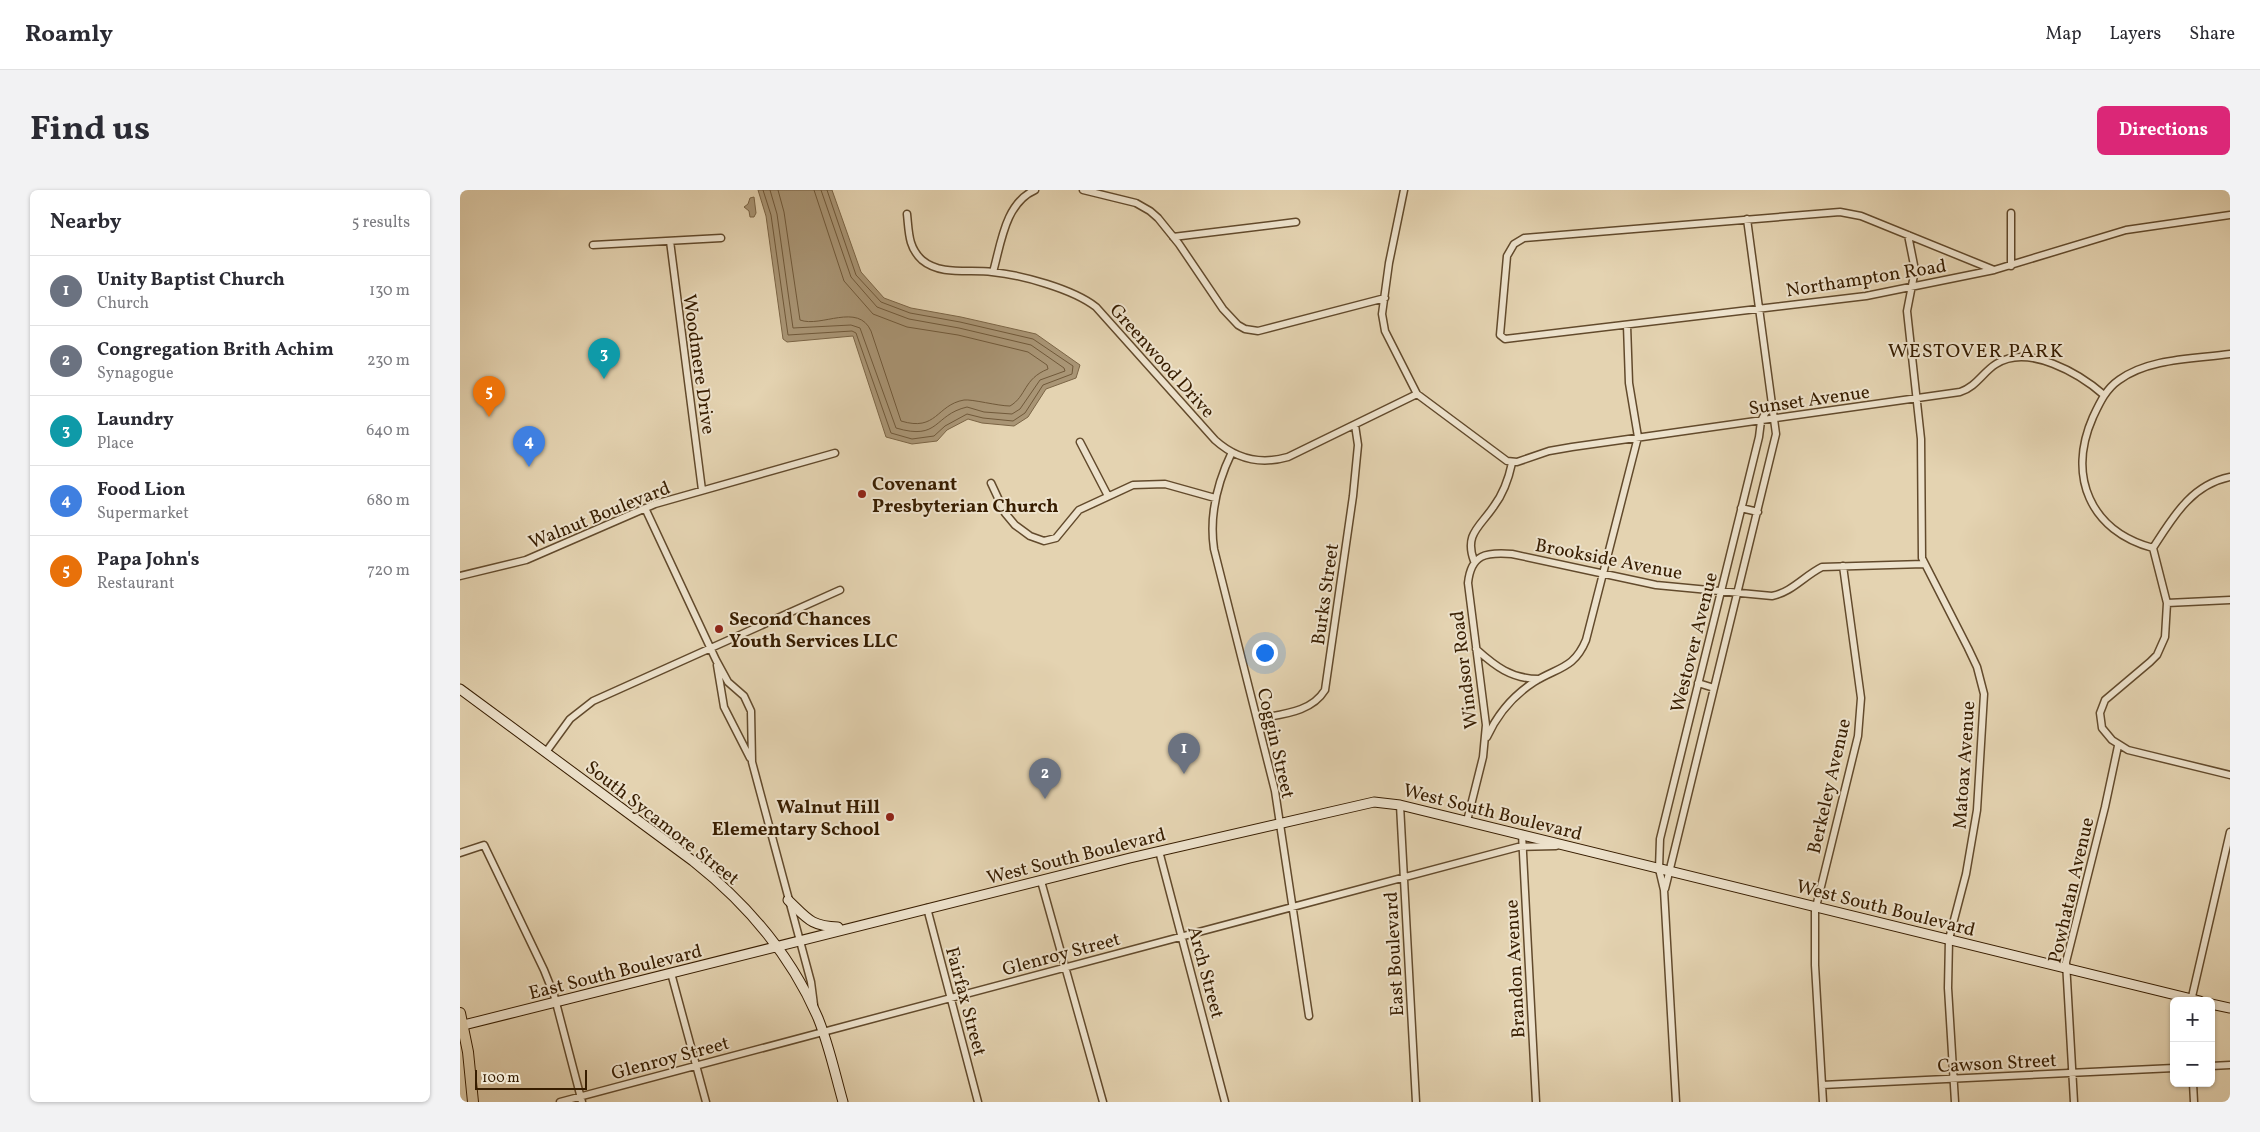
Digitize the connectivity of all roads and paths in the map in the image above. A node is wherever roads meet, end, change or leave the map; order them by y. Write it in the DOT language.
graph roads {
  1 [pos="1035,190"];
  2 [pos="1083,190"];
  3 [pos="1404,190"];
  4 [pos="2011,213"];
  5 [pos="907,214"];
  6 [pos="2230,215"];
  7 [pos="1747,219"];
  8 [pos="1296,222"];
  9 [pos="1908,235"];
  10 [pos="1173,237"];
  11 [pos="721,238"];
  12 [pos="670,241"];
  13 [pos="593,245"];
  14 [pos="2011,266"];
  15 [pos="1994,270"];
  16 [pos="993,272"];
  17 [pos="1911,287"];
  18 [pos="1385,298"];
  19 [pos="1758,309"];
  20 [pos="1627,325"];
  21 [pos="2230,354"];
  22 [pos="1417,394"];
  23 [pos="2104,395"];
  24 [pos="1917,399"];
  25 [pos="1770,404"];
  26 [pos="1775,419"];
  27 [pos="1761,421"];
  28 [pos="1355,426"];
  29 [pos="1638,438"];
  30 [pos="1080,442"];
  31 [pos="1232,452"];
  32 [pos="835,453"];
  33 [pos="1512,463"];
  34 [pos="2230,477"];
  35 [pos="990,483"];
  36 [pos="702,490"];
  37 [pos="1108,496"];
  38 [pos="1215,498"];
  39 [pos="645,508"];
  40 [pos="1742,508"];
  41 [pos="1758,512"];
  42 [pos="2153,548"];
  43 [pos="1474,561"];
  44 [pos="1924,564"];
  45 [pos="1843,566"];
  46 [pos="1603,573"];
  47 [pos="460,576"];
  48 [pos="840,590"];
  49 [pos="1720,592"];
  50 [pos="1738,594"];
  51 [pos="2230,600"];
  52 [pos="2167,603"];
  53 [pos="710,647"];
  54 [pos="1476,649"];
  55 [pos="716,660"];
  56 [pos="1540,679"];
  57 [pos="1698,683"];
  58 [pos="1714,688"];
  59 [pos="460,689"];
  60 [pos="1257,719"];
  61 [pos="1485,743"];
  62 [pos="2118,746"];
  63 [pos="546,752"];
  64 [pos="752,762"];
  65 [pos="2230,775"];
  66 [pos="1400,805"];
  67 [pos="1467,821"];
  68 [pos="1280,822"];
  69 [pos="2230,832"];
  70 [pos="1522,834"];
  71 [pos="1522,846"];
  72 [pos="1572,847"];
  73 [pos="1159,851"];
  74 [pos="460,852"];
  75 [pos="1659,869"];
  76 [pos="1670,871"];
  77 [pos="1404,877"];
  78 [pos="1041,881"];
  79 [pos="1664,890"];
  80 [pos="788,900"];
  81 [pos="1816,906"];
  82 [pos="1293,907"];
  83 [pos="927,908"];
  84 [pos="848,928"];
  85 [pos="1181,937"];
  86 [pos="1949,939"];
  87 [pos="799,941"];
  88 [pos="777,947"];
  89 [pos="1066,967"];
  90 [pos="2066,968"];
  91 [pos="671,973"];
  92 [pos="2182,997"];
  93 [pos="2195,997"];
  94 [pos="950,998"];
  95 [pos="556,1002"];
  96 [pos="2215,1005"];
  97 [pos="2230,1008"];
  98 [pos="814,1011"];
  99 [pos="460,1013"];
  100 [pos="1309,1016"];
  101 [pos="462,1026"];
  102 [pos="823,1032"];
  103 [pos="2230,1065"];
  104 [pos="697,1066"];
  105 [pos="2215,1066"];
  106 [pos="2170,1068"];
  107 [pos="2072,1073"];
  108 [pos="1954,1079"];
  109 [pos="1822,1085"];
  110 [pos="2193,1087"];
  111 [pos="582,1099"];
  112 [pos="473,1102"];
  113 [pos="560,1102"];
  114 [pos="706,1102"];
  115 [pos="843,1102"];
  116 [pos="978,1102"];
  117 [pos="1102,1102"];
  118 [pos="1225,1102"];
  119 [pos="1416,1102"];
  120 [pos="1536,1102"];
  121 [pos="1676,1102"];
  122 [pos="1823,1102"];
  123 [pos="1955,1102"];
  124 [pos="2074,1102"];
  125 [pos="2194,1102"];
  1 -- 16 [label="street"];
  2 -- 10 [label="street"];
  3 -- 18 [label="street"];
  4 -- 14 [label="street"];
  5 -- 16 [label="street, Greenwood Drive"];
  6 -- 14 [label="street, Northampton Road"];
  7 -- 9 [label="street"];
  7 -- 19 [label="street, Westover Avenue"];
  7 -- 20 [label="street, Northampton Road"];
  8 -- 10 [label="street"];
  9 -- 15 [label="street"];
  9 -- 17 [label="street, Matoax Avenue"];
  10 -- 18 [label="street"];
  11 -- 12 [label="street"];
  12 -- 13 [label="street"];
  12 -- 36 [label="street, Woodmere Drive"];
  14 -- 15 [label="street, Northampton Road"];
  15 -- 17 [label="street, Northampton Road"];
  16 -- 31 [label="street, Greenwood Drive"];
  17 -- 19 [label="street, Northampton Road"];
  17 -- 24 [label="street, Matoax Avenue"];
  18 -- 22 [label="street"];
  19 -- 20 [label="street, Northampton Road"];
  19 -- 25 [label="street, Westover Avenue"];
  20 -- 29 [label="street"];
  21 -- 23 [label="street"];
  22 -- 28 [label="street, Greenwood Drive"];
  22 -- 33 [label="street"];
  23 -- 24 [label="street, Sunset Avenue"];
  23 -- 42 [label="street"];
  24 -- 26 [label="street, Sunset Avenue"];
  24 -- 44 [label="street, Matoax Avenue"];
  25 -- 26 [label="street, Westover Avenue"];
  25 -- 27 [label="street, Westover Avenue"];
  26 -- 27 [label="street, Sunset Avenue"];
  26 -- 41 [label="street, Westover Avenue"];
  27 -- 29 [label="street, Sunset Avenue"];
  27 -- 40 [label="street, Westover Avenue"];
  28 -- 31 [label="street, Greenwood Drive"];
  28 -- 60 [label="street, Burks Street"];
  29 -- 33 [label="street, Sunset Avenue"];
  29 -- 46 [label="street"];
  30 -- 37 [label="street"];
  31 -- 38 [label="street, Coggin Street"];
  32 -- 36 [label="street, Walnut Boulevard"];
  33 -- 43 [label="street"];
  34 -- 42 [label="street"];
  35 -- 37 [label="street"];
  36 -- 39 [label="street, Walnut Boulevard"];
  37 -- 38 [label="street"];
  38 -- 60 [label="street, Coggin Street"];
  39 -- 47 [label="street, Walnut Boulevard"];
  39 -- 53 [label="street"];
  40 -- 41 [label="street"];
  40 -- 49 [label="street, Westover Avenue"];
  41 -- 50 [label="street, Westover Avenue"];
  42 -- 52 [label="street"];
  43 -- 46 [label="street, Brookside Avenue"];
  43 -- 54 [label="street, Windsor Road"];
  44 -- 45 [label="street, Brookside Avenue"];
  44 -- 86 [label="street, Matoax Avenue"];
  45 -- 50 [label="street, Brookside Avenue"];
  45 -- 81 [label="street, Berkeley Avenue"];
  46 -- 49 [label="street, Brookside Avenue"];
  46 -- 56 [label="street"];
  48 -- 53 [label="street"];
  49 -- 50 [label="street, Brookside Avenue"];
  49 -- 57 [label="street, Westover Avenue"];
  50 -- 58 [label="street, Westover Avenue"];
  51 -- 52 [label="street"];
  52 -- 62 [label="street"];
  53 -- 55 [label="street"];
  53 -- 63 [label="street"];
  54 -- 56 [label="street"];
  54 -- 61 [label="street, Windsor Road"];
  55 -- 64 [label="street"];
  55 -- 64 [label="street"];
  56 -- 61 [label="street"];
  57 -- 58 [label="street"];
  57 -- 75 [label="street, Westover Avenue"];
  58 -- 76 [label="street, Westover Avenue"];
  59 -- 63 [label="street, South Sycamore Street"];
  60 -- 68 [label="street, Coggin Street"];
  61 -- 67 [label="street, Windsor Road"];
  62 -- 65 [label="street"];
  62 -- 90 [label="street, Powhatan Avenue"];
  63 -- 88 [label="street, South Sycamore Street"];
  64 -- 80 [label="street, South Sycamore Street"];
  66 -- 67 [label="street, West South Boulevard"];
  66 -- 68 [label="street, West South Boulevard"];
  66 -- 77 [label="street, East Boulevard"];
  67 -- 70 [label="street, West South Boulevard"];
  68 -- 73 [label="street, West South Boulevard"];
  68 -- 82 [label="street, Coggin Street"];
  69 -- 93 [label="street"];
  70 -- 71 [label="street, Brandon Avenue"];
  70 -- 72 [label="street, West South Boulevard"];
  71 -- 72 [label="street, Glenroy Street"];
  71 -- 77 [label="street, Glenroy Street"];
  71 -- 120 [label="street, Brandon Avenue"];
  72 -- 75 [label="street, West South Boulevard"];
  73 -- 78 [label="street, West South Boulevard"];
  73 -- 85 [label="street, Arch Street"];
  74 -- 95 [label="street"];
  75 -- 76 [label="street, West South Boulevard"];
  75 -- 79 [label="street, Westover Avenue"];
  76 -- 79 [label="street, Westover Avenue"];
  76 -- 81 [label="street, West South Boulevard"];
  77 -- 82 [label="street, Glenroy Street"];
  77 -- 119 [label="street, East Boulevard"];
  78 -- 83 [label="street, West South Boulevard"];
  78 -- 89 [label="street"];
  79 -- 121 [label="street, Westover Avenue"];
  80 -- 84 [label="street"];
  80 -- 87 [label="street, South Sycamore Street"];
  81 -- 86 [label="street, West South Boulevard"];
  81 -- 109 [label="street, Berkeley Avenue"];
  82 -- 85 [label="street, Glenroy Street"];
  82 -- 100 [label="street, Coggin Street"];
  83 -- 84 [label="street, West South Boulevard"];
  83 -- 94 [label="street, Fairfax Street"];
  84 -- 87 [label="street, West South Boulevard"];
  85 -- 89 [label="street, Glenroy Street"];
  85 -- 118 [label="street, Arch Street"];
  86 -- 90 [label="street, West South Boulevard"];
  86 -- 108 [label="street, Matoax Avenue"];
  87 -- 88 [label="street, West South Boulevard"];
  87 -- 98 [label="street, South Sycamore Street"];
  88 -- 91 [label="street, East South Boulevard"];
  88 -- 98 [label="street, South Sycamore Street"];
  89 -- 94 [label="street, Glenroy Street"];
  89 -- 117 [label="street"];
  90 -- 92 [label="street, West South Boulevard"];
  90 -- 107 [label="street, Powhatan Avenue"];
  91 -- 95 [label="street, East South Boulevard"];
  91 -- 104 [label="street"];
  94 -- 102 [label="street, Glenroy Street"];
  94 -- 116 [label="street, Fairfax Street"];
  95 -- 101 [label="street, East South Boulevard"];
  95 -- 111 [label="street"];
  96 -- 97 [label="street"];
  98 -- 102 [label="street, South Sycamore Street"];
  99 -- 101 [label="main road"];
  101 -- 112 [label="main road"];
  102 -- 104 [label="street, Glenroy Street"];
  102 -- 115 [label="street, South Sycamore Street"];
  103 -- 105 [label="street"];
  104 -- 111 [label="street, Glenroy Street"];
  104 -- 114 [label="street"];
  106 -- 107 [label="street, Cawson Street"];
  107 -- 108 [label="street, Cawson Street"];
  107 -- 124 [label="street, Powhatan Avenue"];
  108 -- 109 [label="street, Cawson Street"];
  108 -- 123 [label="street, Matoax Avenue"];
  109 -- 122 [label="street, Berkeley Avenue"];
  110 -- 125 [label="street"];
  111 -- 113 [label="street, Glenroy Street"];
}
